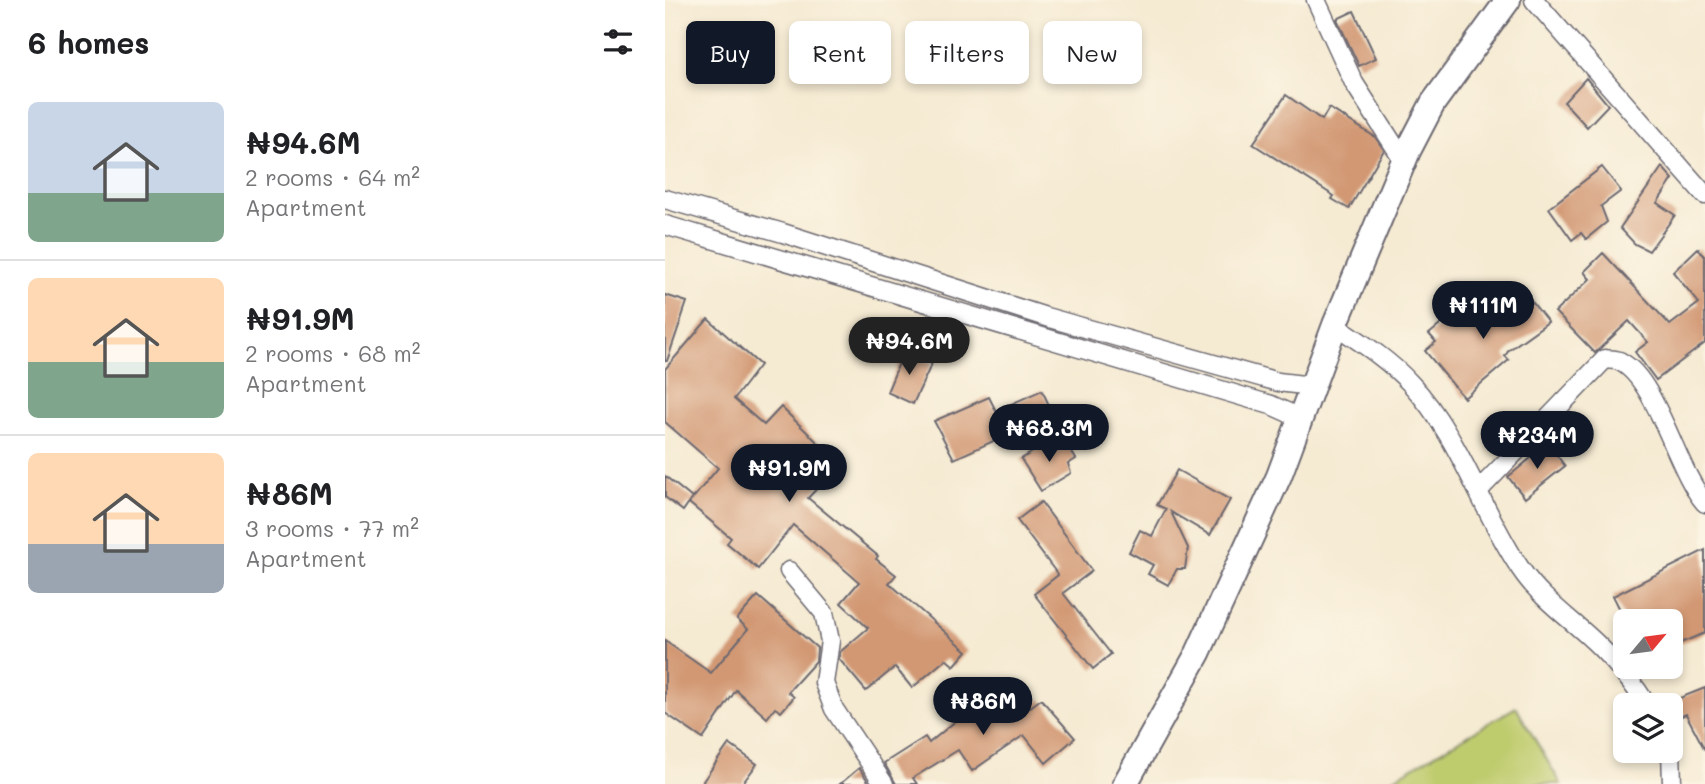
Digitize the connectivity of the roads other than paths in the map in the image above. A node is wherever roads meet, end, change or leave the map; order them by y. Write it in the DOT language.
graph roads {
  1 [pos="1315,0"];
  2 [pos="1508,0"];
  3 [pos="1534,0"];
  4 [pos="1403,161"];
  5 [pos="1705,195"];
  6 [pos="665,199"];
  7 [pos="665,225"];
  8 [pos="1335,325"];
  9 [pos="1311,386"];
  10 [pos="1300,418"];
  11 [pos="1479,490"];
  12 [pos="1705,503"];
  13 [pos="789,571"];
  14 [pos="1639,693"];
  15 [pos="1671,763"];
  16 [pos="884,784"];
  17 [pos="1125,784"];
  18 [pos="1672,784"];
  1 -- 4 [label="street"];
  2 -- 4 [label="main road"];
  3 -- 5 [label="street"];
  4 -- 8 [label="main road"];
  6 -- 9 [label="street"];
  7 -- 10 [label="street"];
  8 -- 9 [label="main road"];
  8 -- 11 [label="street"];
  9 -- 10 [label="main road"];
  10 -- 17 [label="main road"];
  11 -- 12 [label="street"];
  11 -- 14 [label="street"];
  13 -- 16 [label="street"];
  15 -- 18 [label="street"];
}
